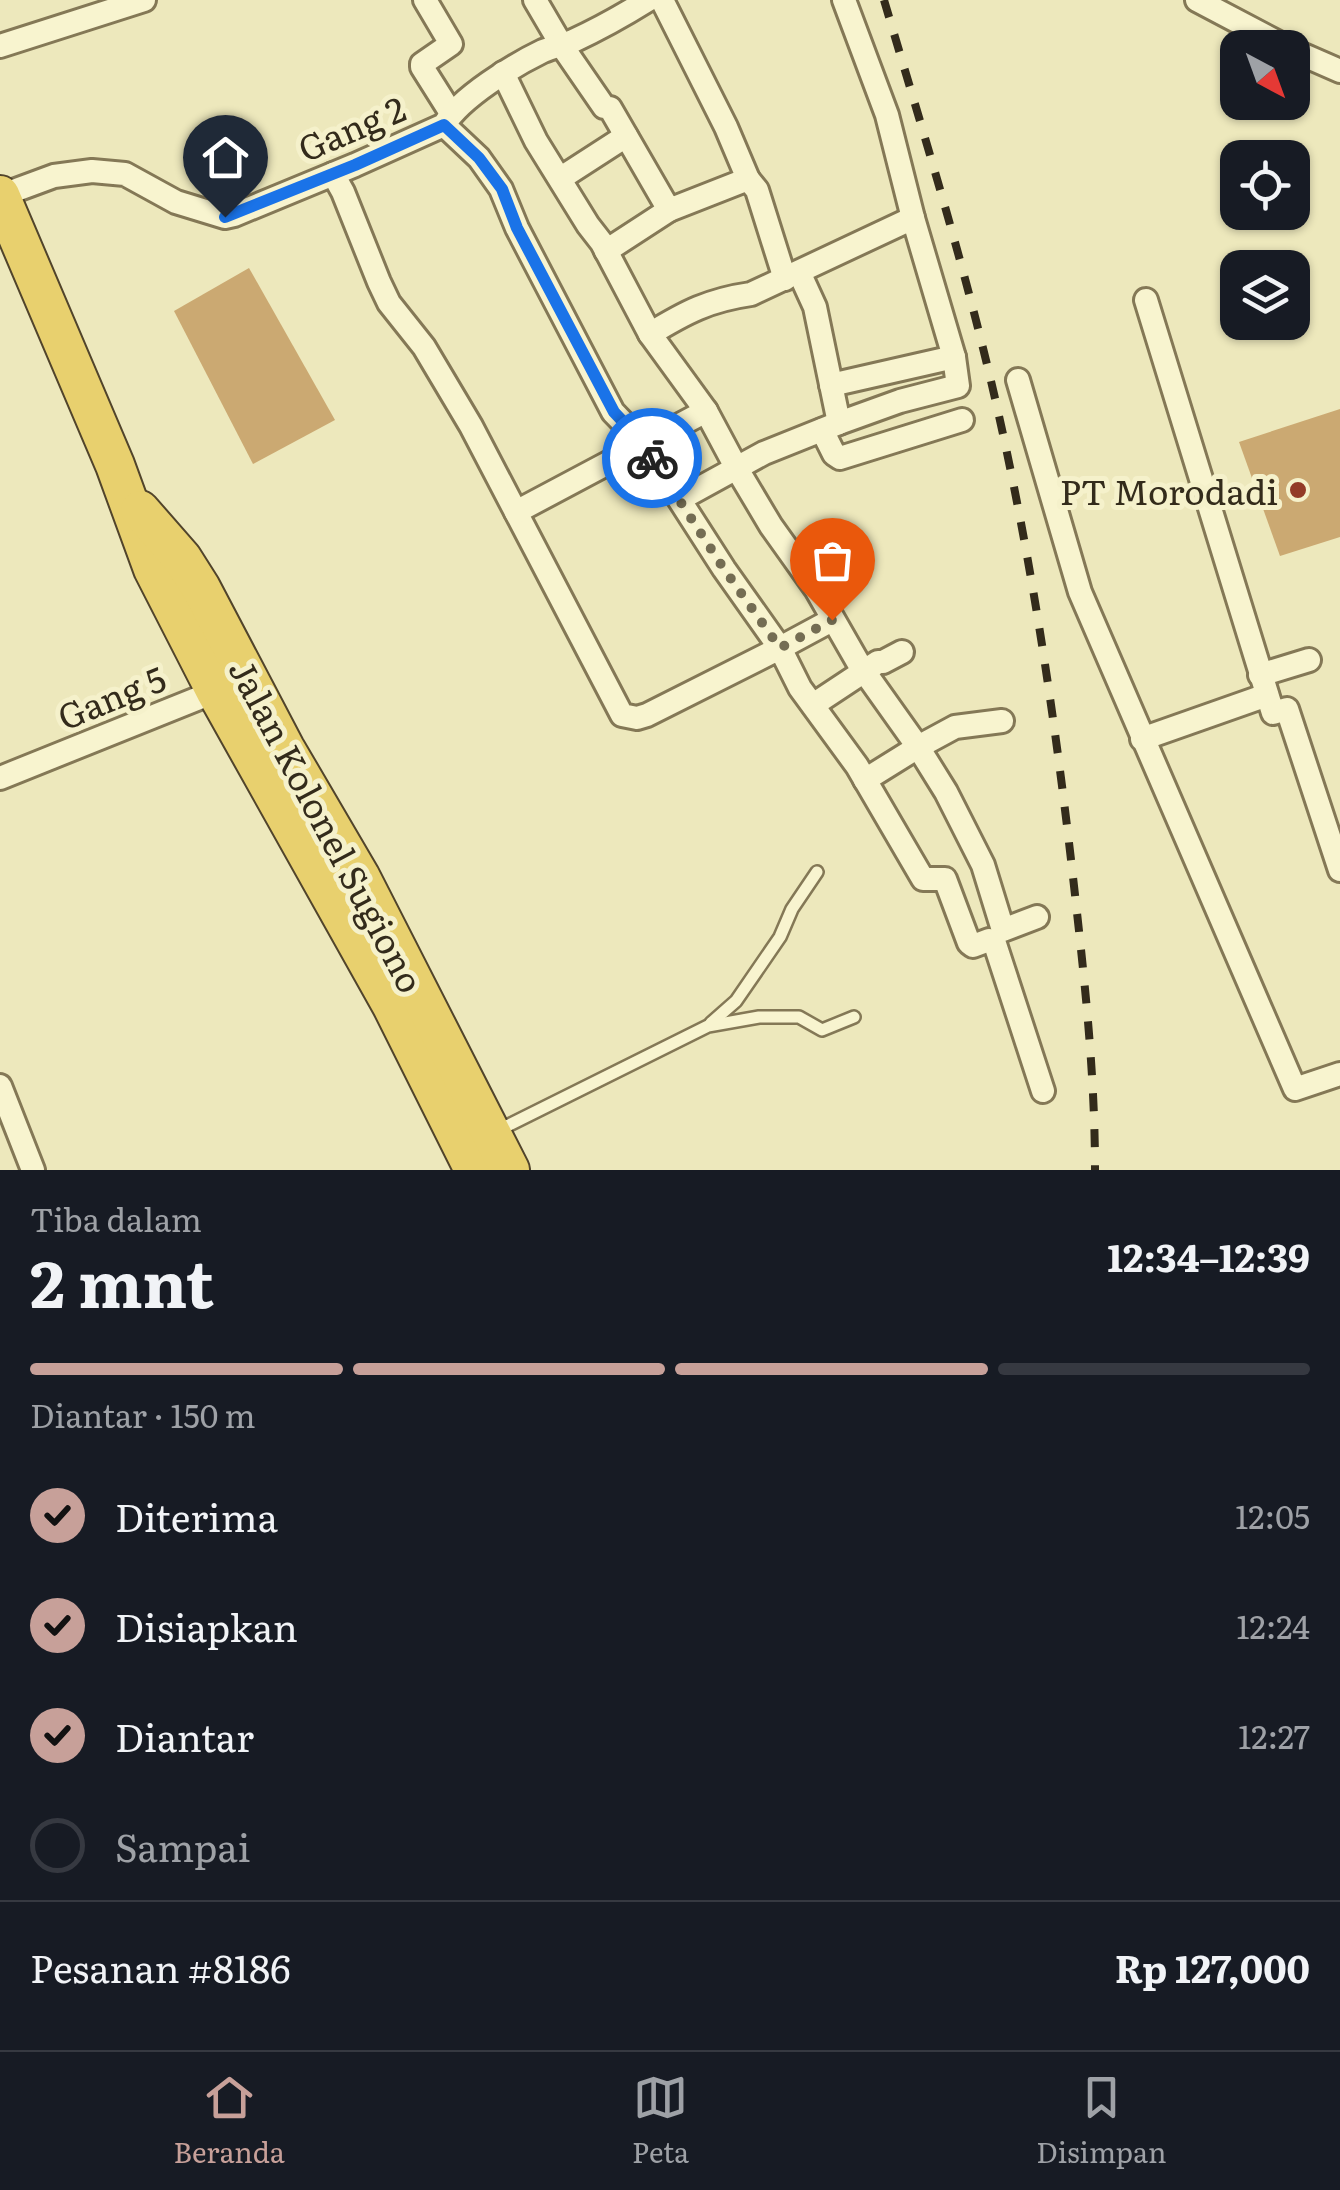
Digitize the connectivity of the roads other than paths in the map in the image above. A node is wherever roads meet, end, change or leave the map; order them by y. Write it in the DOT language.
graph roads {
  1 [pos="144,0"];
  2 [pos="425,0"];
  3 [pos="535,0"];
  4 [pos="648,0"];
  5 [pos="662,0"];
  6 [pos="844,0"];
  7 [pos="1197,0"];
  8 [pos="1254,30"];
  9 [pos="0,46"];
  10 [pos="562,46"];
  11 [pos="1310,58"];
  12 [pos="1340,71"];
  13 [pos="504,73"];
  14 [pos="448,119"];
  15 [pos="626,136"];
  16 [pos="333,174"];
  17 [pos="560,178"];
  18 [pos="748,179"];
  19 [pos="0,196"];
  20 [pos="669,210"];
  21 [pos="913,218"];
  22 [pos="606,251"];
  23 [pos="792,276"];
  24 [pos="1146,300"];
  25 [pos="650,334"];
  26 [pos="954,357"];
  27 [pos="1018,380"];
  28 [pos="831,386"];
  29 [pos="706,411"];
  30 [pos="962,420"];
  31 [pos="830,426"];
  32 [pos="643,443"];
  33 [pos="736,469"];
  34 [pos="680,499"];
  35 [pos="516,512"];
  36 [pos="832,620"];
  37 [pos="780,648"];
  38 [pos="902,652"];
  39 [pos="1309,660"];
  40 [pos="864,671"];
  41 [pos="231,684"];
  42 [pos="1263,685"];
  43 [pos="813,705"];
  44 [pos="1002,720"];
  45 [pos="1142,739"];
  46 [pos="918,746"];
  47 [pos="0,778"];
  48 [pos="866,780"];
  49 [pos="1340,870"];
  50 [pos="817,872"];
  51 [pos="1037,917"];
  52 [pos="854,1016"];
  53 [pos="708,1026"];
  54 [pos="1340,1074"];
  55 [pos="0,1086"];
  56 [pos="1043,1092"];
  57 [pos="490,1132"];
  58 [pos="34,1170"];
  59 [pos="474,1170"];
  60 [pos="510,1170"];
  1 -- 9 [label="street"];
  2 -- 14 [label="street"];
  3 -- 10 [label="street"];
  4 -- 10 [label="street, Gang 2"];
  5 -- 18 [label="street"];
  6 -- 21 [label="street"];
  7 -- 8 [label="street"];
  10 -- 13 [label="street, Gang 2"];
  10 -- 15 [label="street"];
  11 -- 12 [label="street"];
  13 -- 14 [label="street, Gang 2"];
  13 -- 17 [label="street"];
  14 -- 16 [label="street, Gang 2"];
  14 -- 32 [label="street"];
  15 -- 17 [label="street"];
  15 -- 20 [label="street"];
  16 -- 19 [label="street, Gang 2"];
  16 -- 35 [label="street"];
  17 -- 22 [label="street"];
  18 -- 20 [label="street"];
  18 -- 23 [label="street"];
  19 -- 41 [label="highway, Jalan Kolonel Sugiono"];
  20 -- 22 [label="street"];
  21 -- 23 [label="street"];
  21 -- 26 [label="street"];
  22 -- 25 [label="street"];
  23 -- 25 [label="street"];
  23 -- 28 [label="street"];
  24 -- 42 [label="street"];
  25 -- 29 [label="street"];
  26 -- 28 [label="street"];
  26 -- 31 [label="street"];
  27 -- 45 [label="street"];
  28 -- 31 [label="street"];
  29 -- 32 [label="street"];
  29 -- 33 [label="street"];
  30 -- 31 [label="street"];
  31 -- 33 [label="street"];
  32 -- 34 [label="street"];
  32 -- 35 [label="street"];
  33 -- 34 [label="street"];
  33 -- 36 [label="street"];
  34 -- 37 [label="street"];
  35 -- 37 [label="street"];
  36 -- 37 [label="street"];
  36 -- 40 [label="street"];
  37 -- 43 [label="street"];
  38 -- 40 [label="street"];
  39 -- 42 [label="street"];
  40 -- 43 [label="street"];
  40 -- 46 [label="street"];
  41 -- 47 [label="street, Gang 5"];
  41 -- 57 [label="highway, Jalan Kolonel Sugiono"];
  41 -- 59 [label="highway, Jalan Kolonel Sugiono"];
  42 -- 45 [label="street"];
  42 -- 49 [label="street"];
  43 -- 48 [label="street"];
  44 -- 46 [label="street"];
  45 -- 54 [label="street"];
  46 -- 48 [label="street"];
  46 -- 51 [label="street"];
  48 -- 56 [label="street"];
  50 -- 53 [label="lane"];
  52 -- 53 [label="lane"];
  53 -- 57 [label="lane"];
  55 -- 58 [label="street"];
  57 -- 60 [label="highway, Jalan Kolonel Sugiono"];
}
